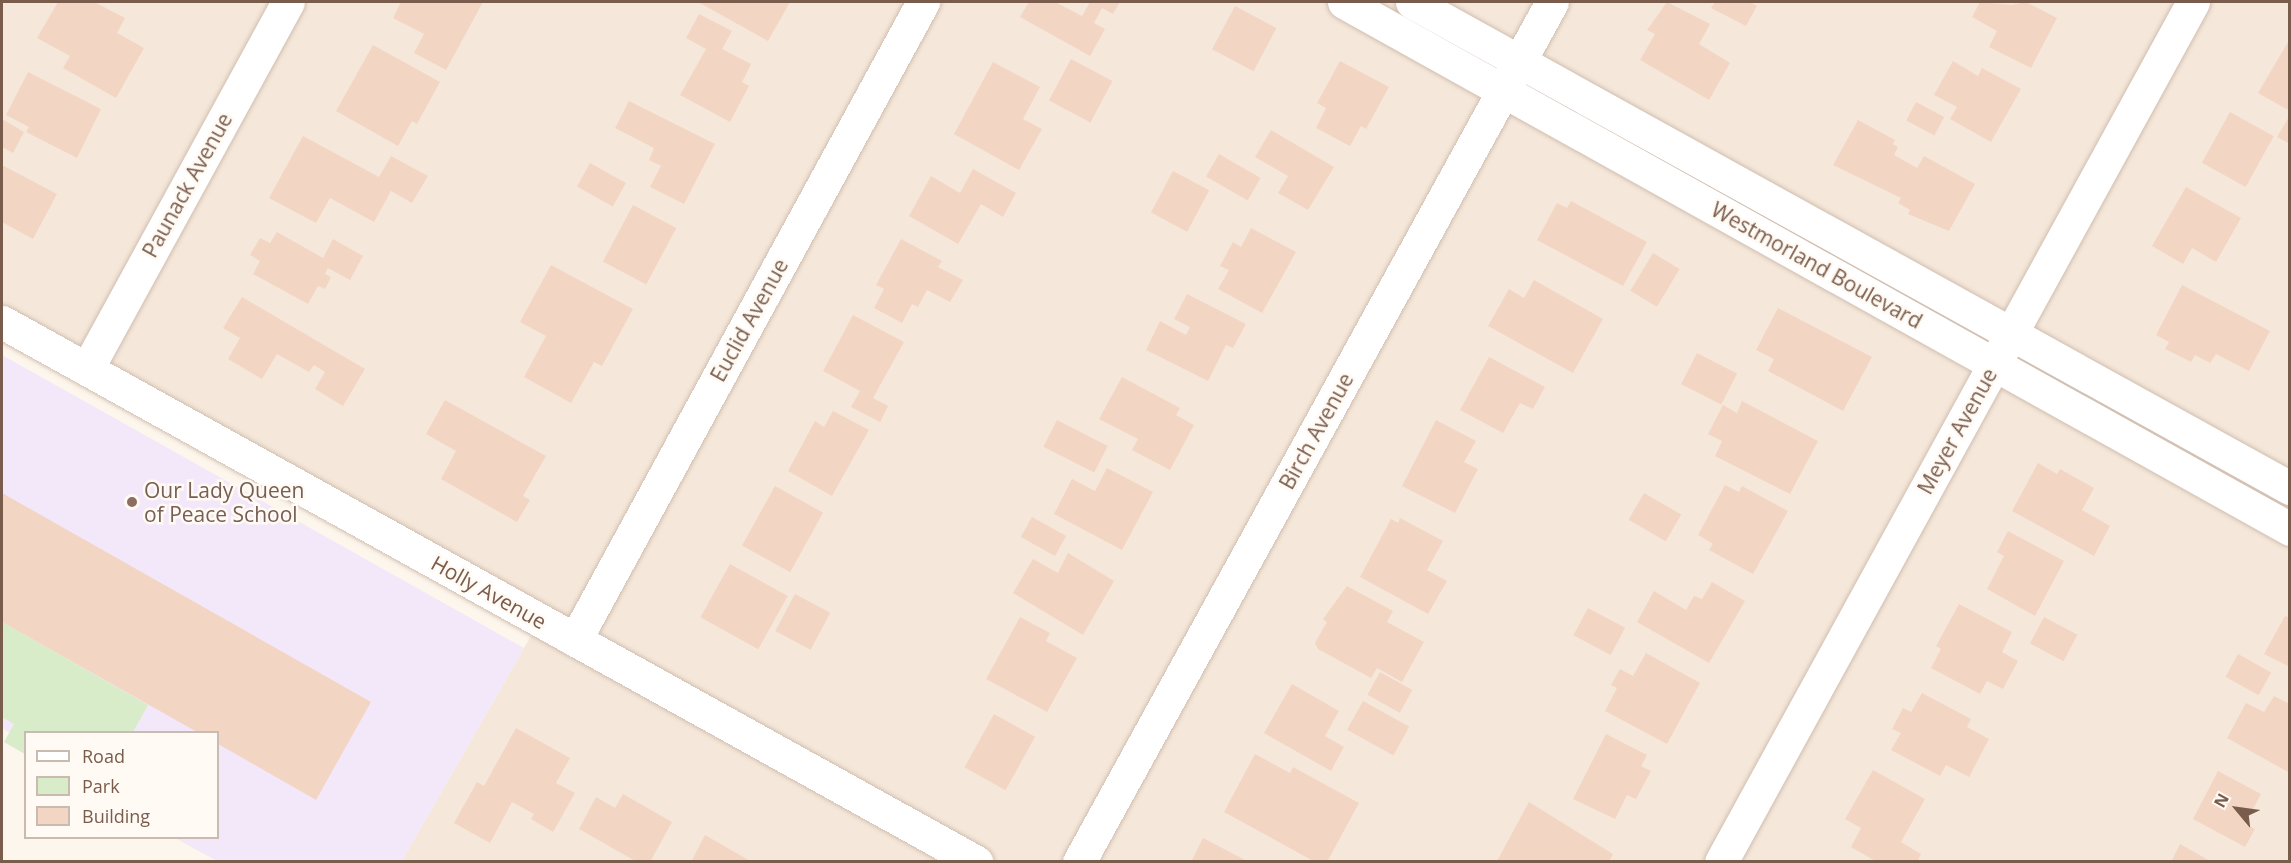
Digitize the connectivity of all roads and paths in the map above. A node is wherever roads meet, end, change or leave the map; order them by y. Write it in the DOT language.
graph roads {
  1 [pos="288,2"];
  2 [pos="923,2"];
  3 [pos="1344,2"];
  4 [pos="1413,2"];
  5 [pos="1552,2"];
  6 [pos="2193,2"];
  7 [pos="1519,61"];
  8 [pos="1503,90"];
  9 [pos="2,322"];
  10 [pos="2011,333"];
  11 [pos="1994,364"];
  12 [pos="87,369"];
  13 [pos="2289,488"];
  14 [pos="2289,529"];
  15 [pos="575,640"];
  16 [pos="976,861"];
  17 [pos="1079,861"];
  18 [pos="1721,861"];
  1 -- 12 [label="street, Paunack Avenue"];
  2 -- 15 [label="street, Euclid Avenue"];
  3 -- 8 [label="street, Westmorland Boulevard"];
  4 -- 7 [label="street, Westmorland Boulevard"];
  5 -- 7 [label="street, Birch Avenue"];
  6 -- 10 [label="street, Meyer Avenue"];
  7 -- 8 [label="street, Birch Avenue"];
  7 -- 10 [label="street, Westmorland Boulevard"];
  8 -- 11 [label="street, Westmorland Boulevard"];
  8 -- 17 [label="street, Birch Avenue"];
  9 -- 12 [label="street, Holly Avenue"];
  10 -- 11 [label="street, Meyer Avenue"];
  10 -- 13 [label="street, Westmorland Boulevard"];
  11 -- 14 [label="street, Westmorland Boulevard"];
  11 -- 18 [label="street, Meyer Avenue"];
  12 -- 15 [label="street, Holly Avenue"];
  15 -- 16 [label="street, Holly Avenue"];
}
